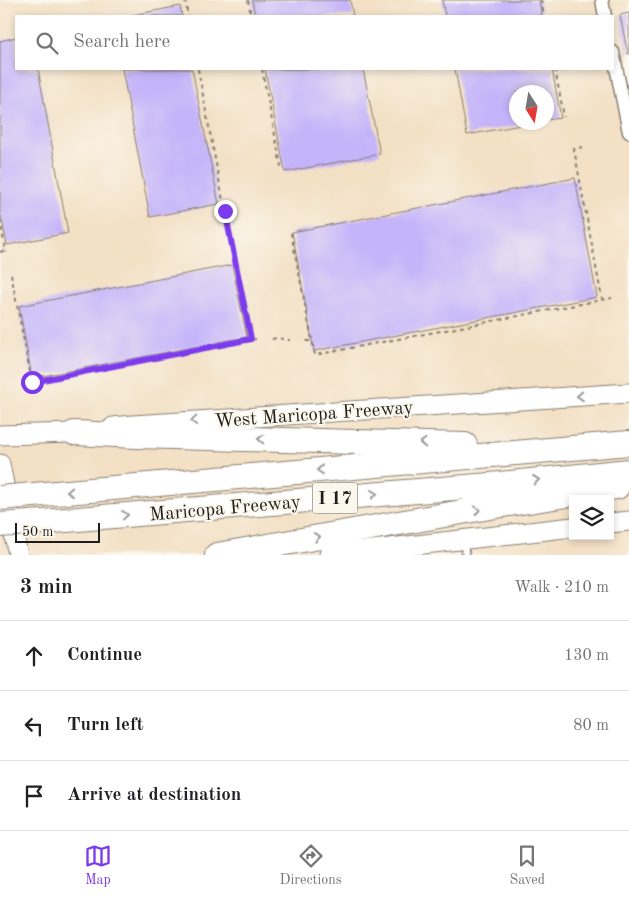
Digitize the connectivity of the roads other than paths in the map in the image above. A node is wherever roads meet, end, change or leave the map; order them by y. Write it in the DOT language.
graph roads {
  1 [pos="602,0"];
  2 [pos="605,15"];
  3 [pos="614,57"];
  4 [pos="629,132"];
  5 [pos="629,393"];
  6 [pos="74,433"];
  7 [pos="0,436"];
  8 [pos="629,438"];
  9 [pos="629,443"];
  10 [pos="0,464"];
  11 [pos="629,471"];
  12 [pos="629,481"];
  13 [pos="0,498"];
  14 [pos="629,521"];
  15 [pos="614,523"];
  16 [pos="0,526"];
  17 [pos="569,529"];
  18 [pos="464,547"];
  19 [pos="339,554"];
  20 [pos="18,555"];
  21 [pos="217,555"];
  1 -- 2 [label="street"];
  3 -- 4 [label="street"];
  5 -- 6 [label="main road, West Maricopa Freeway, one-way"];
  6 -- 7 [label="main road, West Maricopa Freeway"];
  8 -- 6 [label="highway, one-way"];
  9 -- 13 [label="highway, Maricopa Freeway / I 17, one-way, bridge"];
  10 -- 20 [label="main road"];
  16 -- 11 [label="highway, Maricopa Freeway / I 17, one-way, bridge"];
  21 -- 12 [label="highway, one-way"];
  14 -- 15 [label="main road"];
  17 -- 18 [label="main road"];
  18 -- 19 [label="main road"];
}
